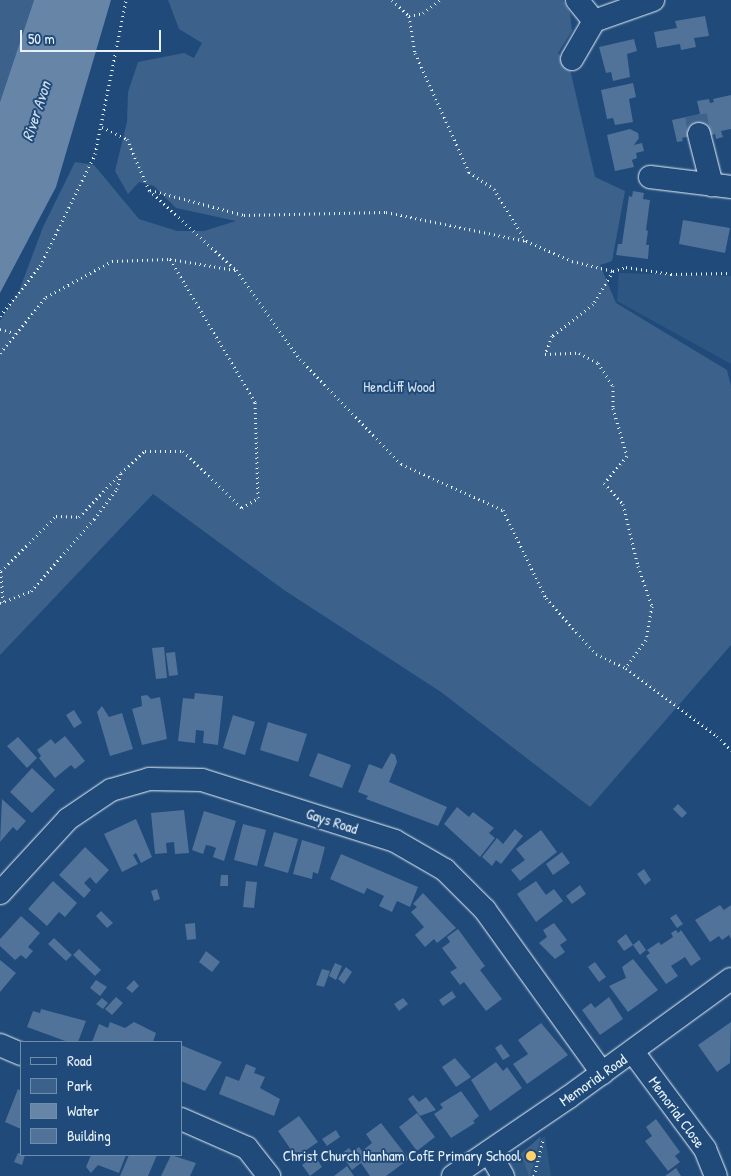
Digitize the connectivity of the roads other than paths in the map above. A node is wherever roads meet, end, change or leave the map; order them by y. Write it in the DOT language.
graph roads {
  1 [pos="577,0"];
  2 [pos="653,0"];
  3 [pos="594,22"];
  4 [pos="572,59"];
  5 [pos="699,134"];
  6 [pos="650,177"];
  7 [pos="722,186"];
  8 [pos="0,893"];
  9 [pos="731,979"];
  10 [pos="0,1045"];
  11 [pos="633,1052"];
  12 [pos="20,1054"];
  13 [pos="602,1073"];
  14 [pos="182,1119"];
  15 [pos="489,1152"];
  16 [pos="269,1176"];
  17 [pos="453,1176"];
  18 [pos="503,1176"];
  19 [pos="716,1176"];
  1 -- 3 [label="street"];
  2 -- 3 [label="street"];
  3 -- 4 [label="street"];
  5 -- 7 [label="street"];
  6 -- 7 [label="street"];
  8 -- 13 [label="street, Gays Road"];
  9 -- 11 [label="street, Memorial Road"];
  10 -- 12 [label="street"];
  11 -- 13 [label="street, Memorial Road"];
  11 -- 19 [label="street, Memorial Close"];
  13 -- 15 [label="street, Memorial Road"];
  14 -- 16 [label="street"];
  15 -- 17 [label="street, Memorial Road"];
  15 -- 18 [label="street"];
}
